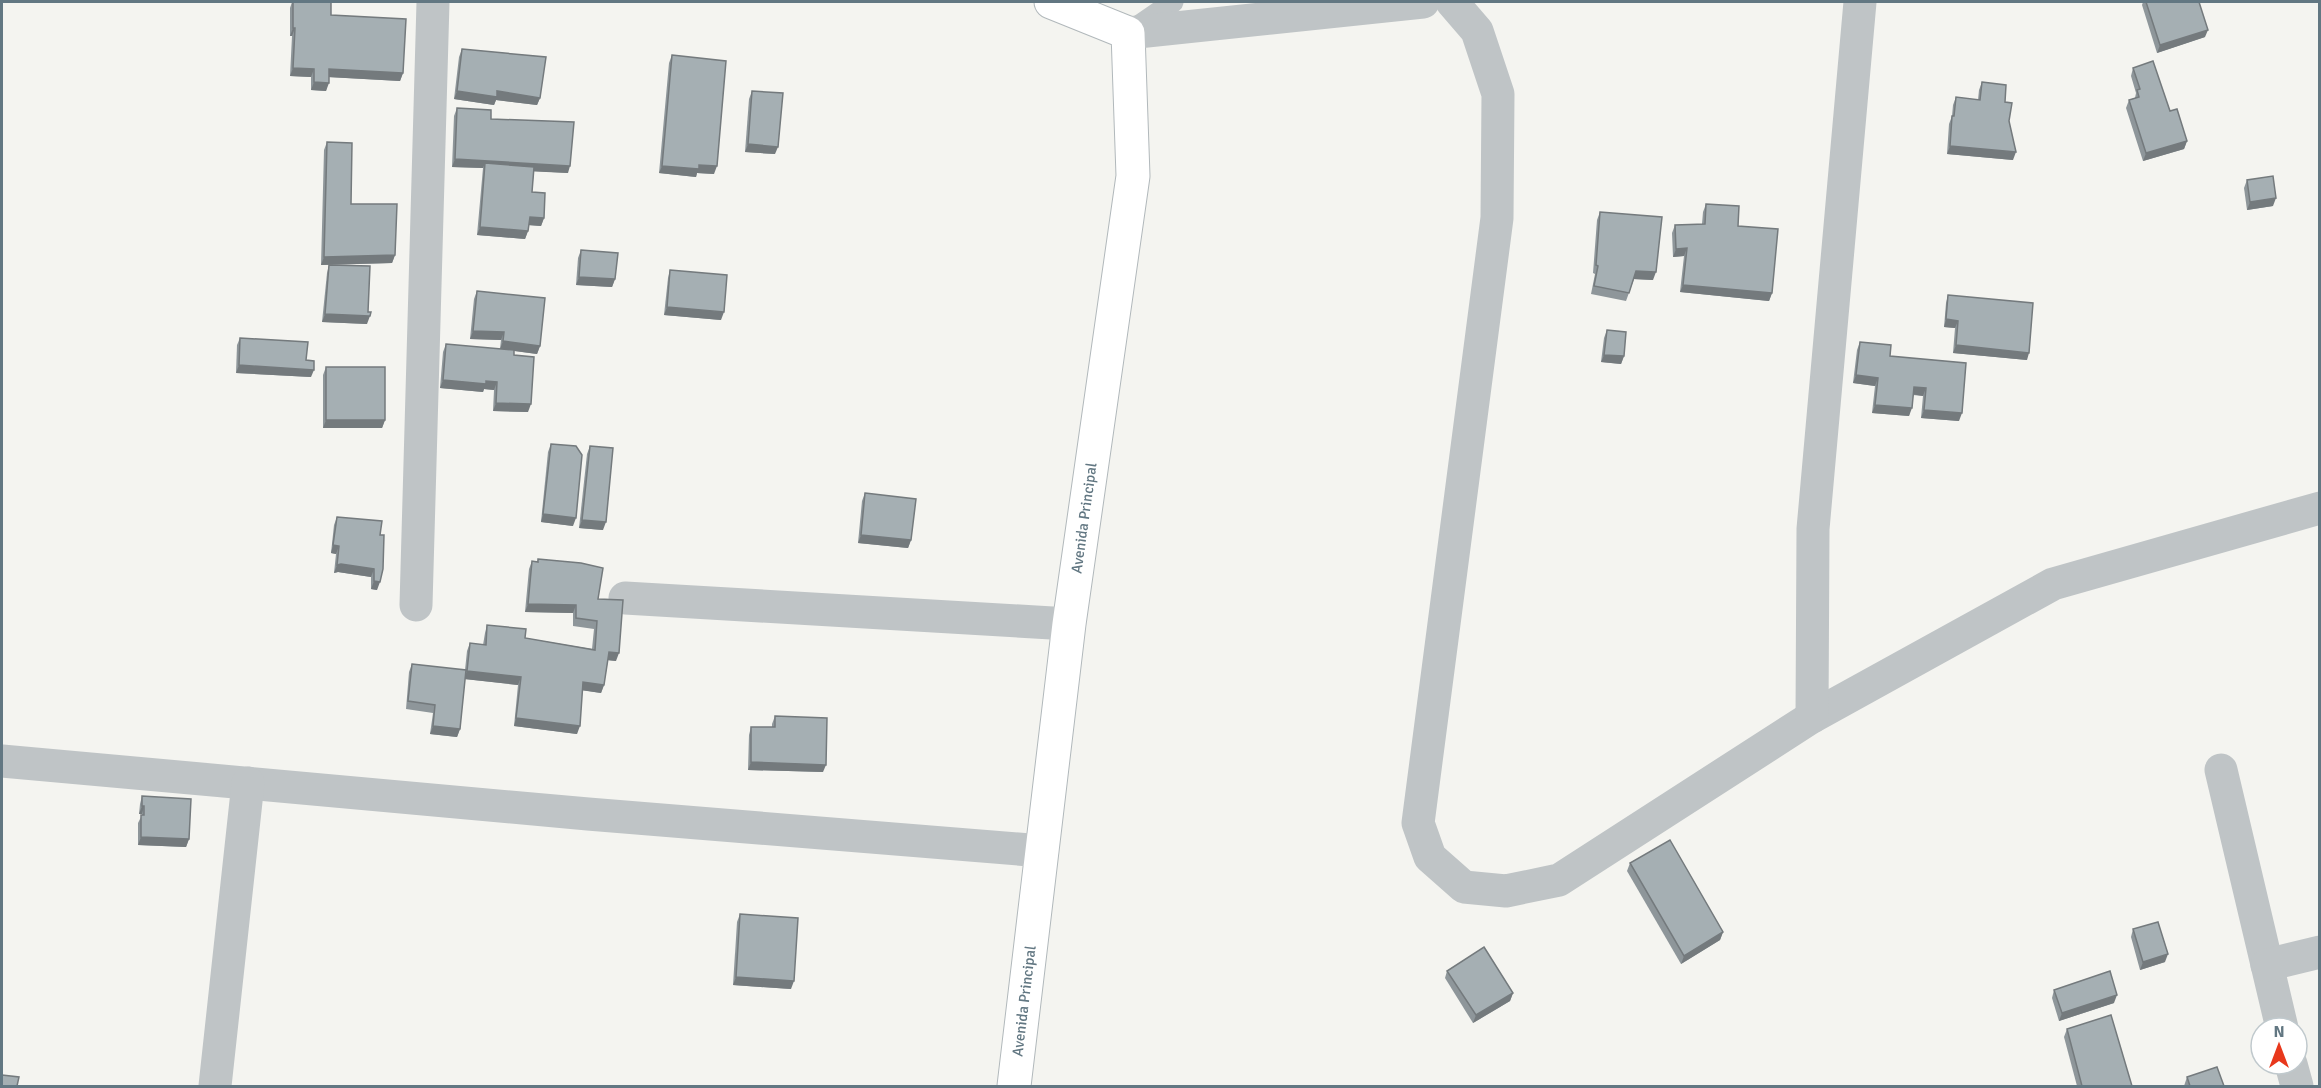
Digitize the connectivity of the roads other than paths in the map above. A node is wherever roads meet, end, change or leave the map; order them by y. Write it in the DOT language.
graph roads {
  1 [pos="433,2"];
  2 [pos="1051,2"];
  3 [pos="1173,2"];
  4 [pos="1423,2"];
  5 [pos="1452,2"];
  6 [pos="1860,2"];
  7 [pos="1128,33"];
  8 [pos="2319,508"];
  9 [pos="625,598"];
  10 [pos="416,605"];
  11 [pos="1069,624"];
  12 [pos="1812,717"];
  13 [pos="2,761"];
  14 [pos="2221,770"];
  15 [pos="248,783"];
  16 [pos="1042,851"];
  17 [pos="2319,952"];
  18 [pos="2267,965"];
  19 [pos="2279,1016"];
  20 [pos="215,1086"];
  21 [pos="1014,1086"];
  1 -- 10 [label="street"];
  2 -- 7 [label="street"];
  3 -- 7 [label="lane"];
  4 -- 7 [label="street"];
  5 -- 12 [label="street"];
  6 -- 12 [label="street"];
  7 -- 11 [label="street, Avenida Principal"];
  8 -- 12 [label="street"];
  9 -- 11 [label="street"];
  11 -- 16 [label="street, Avenida Principal"];
  13 -- 15 [label="street"];
  14 -- 18 [label="street"];
  15 -- 16 [label="street"];
  15 -- 20 [label="street"];
  16 -- 21 [label="street, Avenida Principal"];
  17 -- 18 [label="street"];
  18 -- 19 [label="street"];
}
